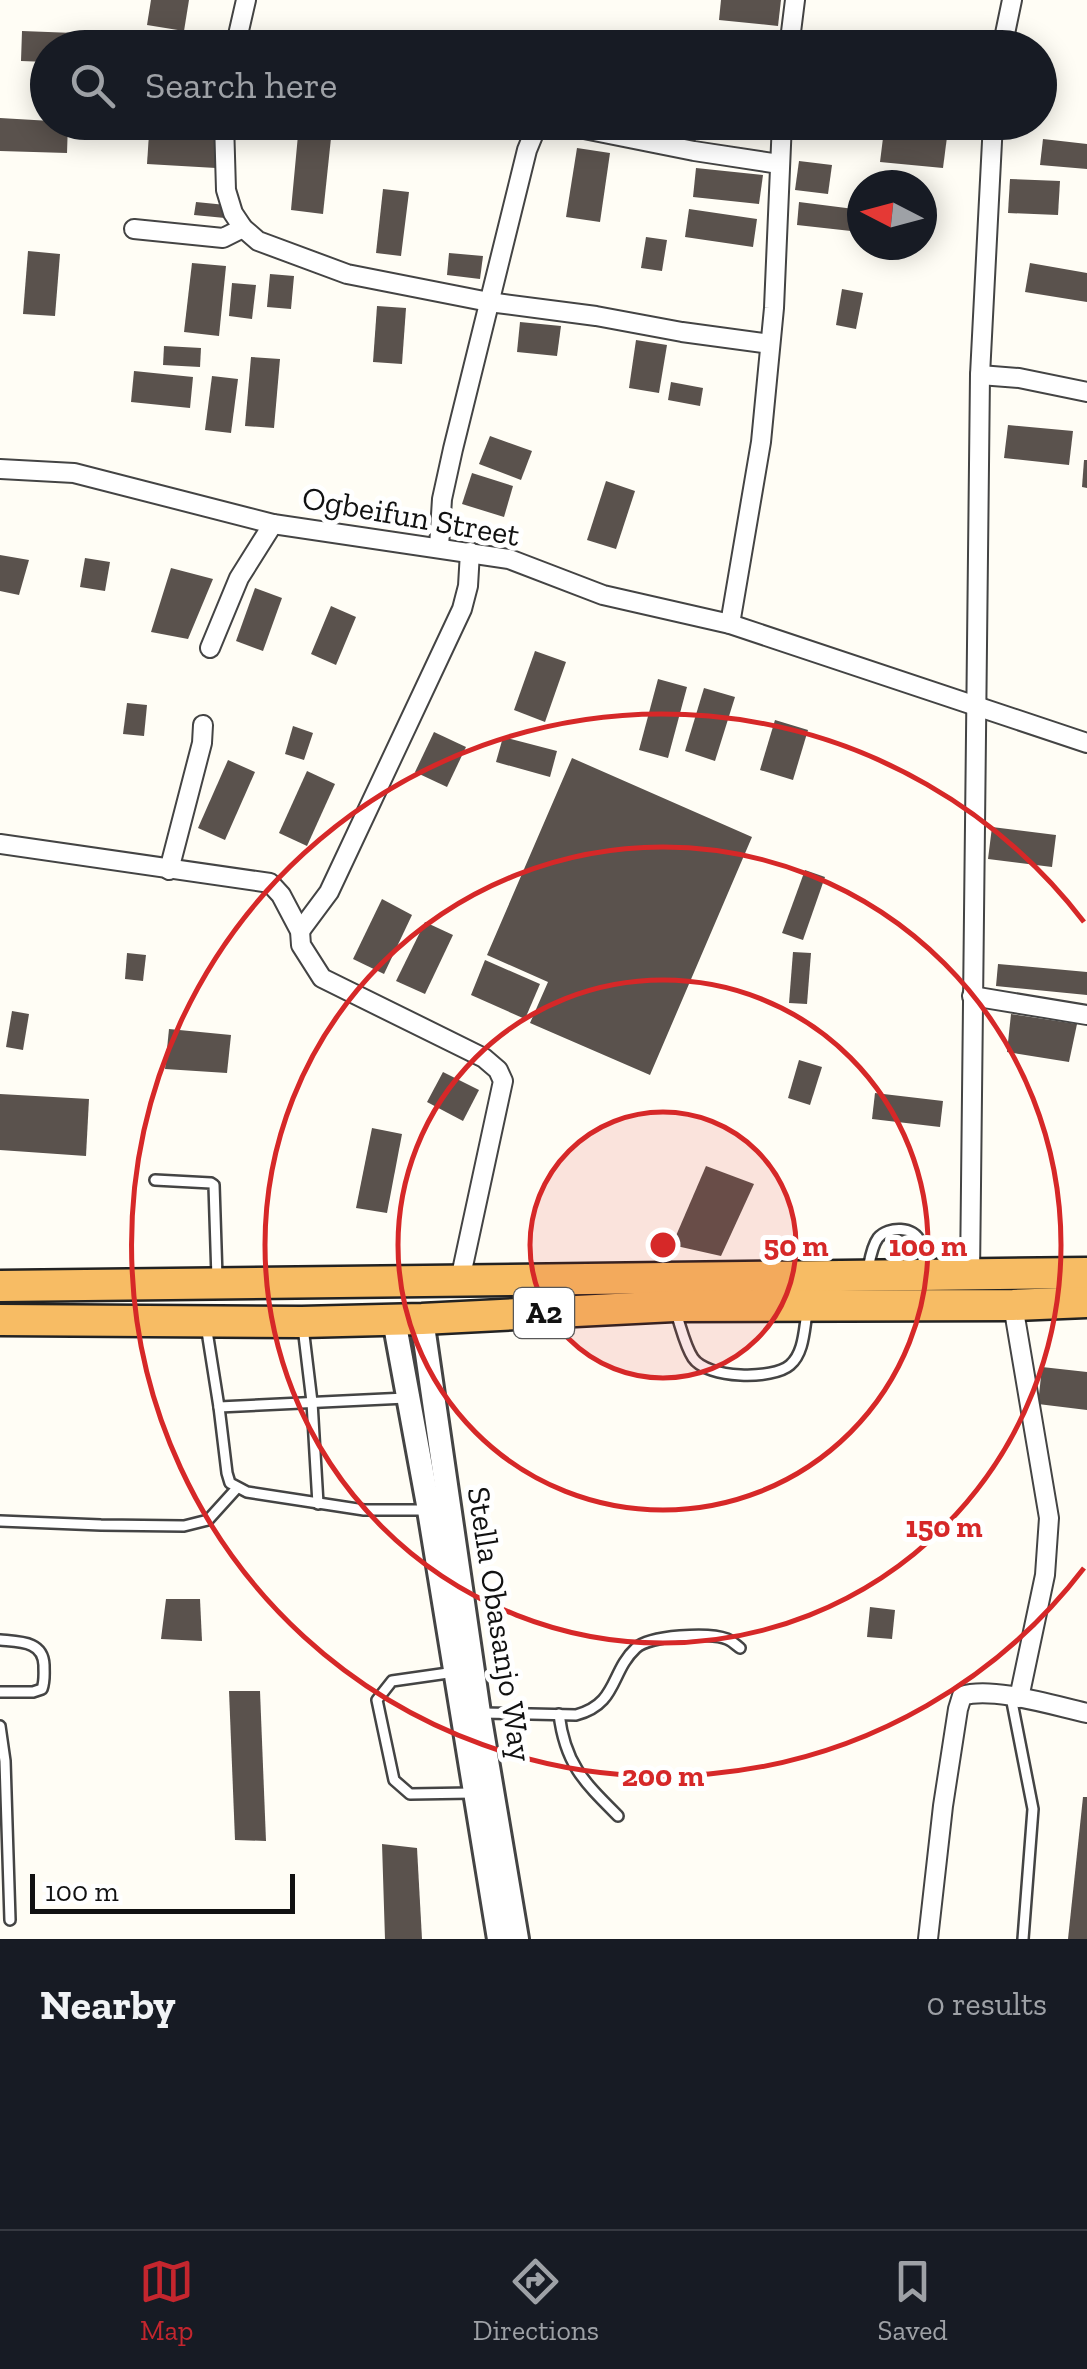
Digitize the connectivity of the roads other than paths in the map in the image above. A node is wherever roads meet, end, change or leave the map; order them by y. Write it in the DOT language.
graph roads {
  1 [pos="246,0"];
  2 [pos="795,0"];
  3 [pos="1012,0"];
  4 [pos="239,30"];
  5 [pos="791,30"];
  6 [pos="1006,30"];
  7 [pos="225,140"];
  8 [pos="531,140"];
  9 [pos="641,140"];
  10 [pos="781,140"];
  11 [pos="992,140"];
  12 [pos="779,164"];
  13 [pos="242,228"];
  14 [pos="134,229"];
  15 [pos="489,302"];
  16 [pos="770,344"];
  17 [pos="980,375"];
  18 [pos="1087,392"];
  19 [pos="0,469"];
  20 [pos="273,524"];
  21 [pos="439,547"];
  22 [pos="470,552"];
  23 [pos="730,624"];
  24 [pos="210,648"];
  25 [pos="977,707"];
  26 [pos="203,725"];
  27 [pos="1087,743"];
  28 [pos="0,844"];
  29 [pos="169,870"];
  30 [pos="300,931"];
  31 [pos="972,996"];
  32 [pos="1087,1015"];
  33 [pos="155,1180"];
  34 [pos="1087,1273"];
  35 [pos="924,1275"];
  36 [pos="970,1275"];
  37 [pos="866,1276"];
  38 [pos="460,1280"];
  39 [pos="217,1283"];
  40 [pos="0,1286"];
  41 [pos="1087,1302"];
  42 [pos="809,1305"];
  43 [pos="1013,1305"];
  44 [pos="674,1306"];
  45 [pos="0,1320"];
  46 [pos="408,1320"];
  47 [pos="205,1322"];
  48 [pos="302,1322"];
  49 [pos="408,1398"];
  50 [pos="312,1402"];
  51 [pos="220,1407"];
  52 [pos="236,1488"];
  53 [pos="318,1504"];
  54 [pos="428,1510"];
  55 [pos="0,1521"];
  56 [pos="0,1640"];
  57 [pos="740,1648"];
  58 [pos="455,1672"];
  59 [pos="0,1692"];
  60 [pos="1015,1697"];
  61 [pos="479,1712"];
  62 [pos="1087,1713"];
  63 [pos="559,1714"];
  64 [pos="0,1726"];
  65 [pos="475,1793"];
  66 [pos="618,1816"];
  67 [pos="10,1920"];
  68 [pos="499,1939"];
  69 [pos="517,1939"];
  70 [pos="928,1939"];
  71 [pos="1022,1939"];
  1 -- 4 [label="street"];
  2 -- 5 [label="street"];
  3 -- 6 [label="street"];
  7 -- 13 [label="street"];
  8 -- 15 [label="street"];
  9 -- 12 [label="street"];
  10 -- 12 [label="street"];
  11 -- 17 [label="street"];
  12 -- 16 [label="street"];
  13 -- 14 [label="street"];
  13 -- 15 [label="street"];
  15 -- 16 [label="street"];
  15 -- 21 [label="street"];
  16 -- 23 [label="street"];
  17 -- 18 [label="street"];
  17 -- 25 [label="street"];
  19 -- 20 [label="street, Ogbeifun Street"];
  20 -- 21 [label="street, Ogbeifun Street"];
  20 -- 24 [label="street"];
  21 -- 22 [label="street, Ogbeifun Street"];
  22 -- 23 [label="street, Ogbeifun Street"];
  22 -- 30 [label="street"];
  23 -- 25 [label="street, Ogbeifun Street"];
  25 -- 27 [label="street, Ogbeifun Street"];
  25 -- 31 [label="street"];
  26 -- 29 [label="street"];
  28 -- 29 [label="street"];
  29 -- 30 [label="street"];
  30 -- 38 [label="street"];
  31 -- 32 [label="street"];
  31 -- 36 [label="street"];
  33 -- 39 [label="lane"];
  34 -- 36 [label="highway, A2"];
  35 -- 36 [label="highway, A2"];
  35 -- 37 [label="highway, A2"];
  35 -- 37 [label="lane"];
  37 -- 38 [label="highway, A2"];
  38 -- 39 [label="highway, A2"];
  39 -- 40 [label="highway, A2"];
  41 -- 43 [label="highway, A2"];
  42 -- 43 [label="highway, A2"];
  42 -- 44 [label="highway, A2"];
  42 -- 44 [label="lane"];
  43 -- 60 [label="street"];
  44 -- 46 [label="highway, A2"];
  45 -- 47 [label="highway, A2"];
  46 -- 48 [label="highway, A2"];
  46 -- 49 [label="street"];
  46 -- 61 [label="street, Stella Obasanjo Way"];
  47 -- 48 [label="highway, A2"];
  47 -- 51 [label="lane"];
  48 -- 50 [label="lane"];
  49 -- 50 [label="lane"];
  49 -- 54 [label="street"];
  50 -- 51 [label="lane"];
  50 -- 53 [label="lane"];
  51 -- 52 [label="lane"];
  52 -- 53 [label="lane"];
  52 -- 55 [label="lane"];
  53 -- 54 [label="lane"];
  54 -- 58 [label="street"];
  56 -- 59 [label="lane"];
  57 -- 63 [label="lane"];
  58 -- 65 [label="street"];
  58 -- 65 [label="lane"];
  60 -- 62 [label="street"];
  60 -- 70 [label="street"];
  60 -- 71 [label="lane"];
  61 -- 63 [label="lane"];
  61 -- 69 [label="street, Stella Obasanjo Way"];
  63 -- 66 [label="lane"];
  64 -- 67 [label="lane"];
  65 -- 68 [label="street"];
}
